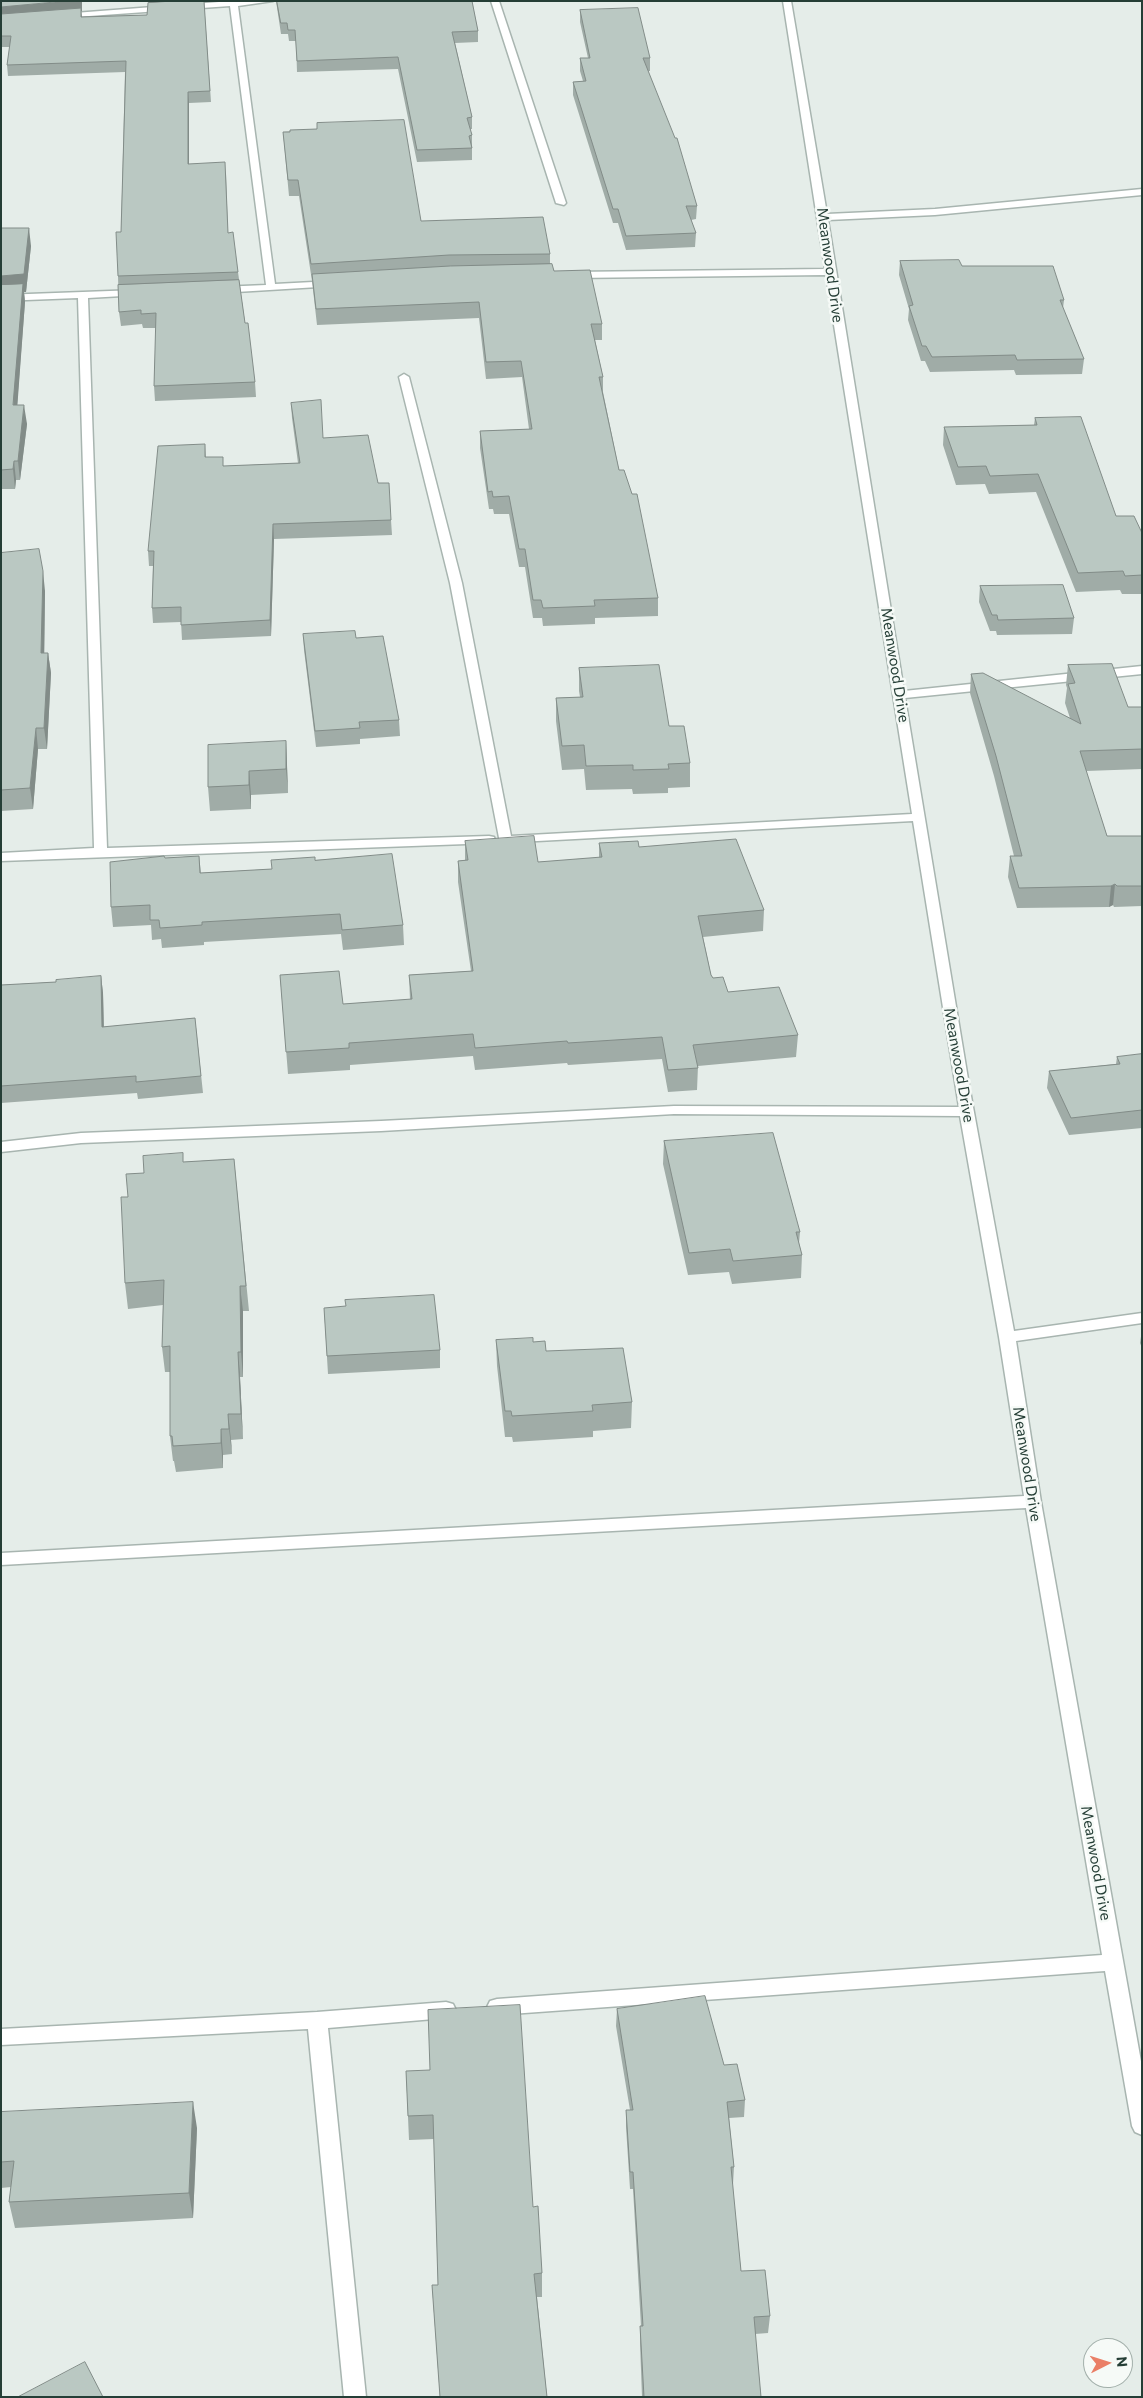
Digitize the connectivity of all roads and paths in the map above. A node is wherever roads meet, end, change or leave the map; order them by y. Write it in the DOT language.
graph roads {
  1 [pos="269,1"];
  2 [pos="495,1"];
  3 [pos="787,1"];
  4 [pos="234,4"];
  5 [pos="50,17"];
  6 [pos="1142,192"];
  7 [pos="561,203"];
  8 [pos="824,216"];
  9 [pos="830,272"];
  10 [pos="560,275"];
  11 [pos="346,284"];
  12 [pos="271,288"];
  13 [pos="212,290"];
  14 [pos="152,293"];
  15 [pos="84,295"];
  16 [pos="1,298"];
  17 [pos="404,377"];
  18 [pos="1142,670"];
  19 [pos="900,695"];
  20 [pos="918,817"];
  21 [pos="505,840"];
  22 [pos="101,852"];
  23 [pos="1,857"];
  24 [pos="967,1112"];
  25 [pos="1,1148"];
  26 [pos="1142,1318"];
  27 [pos="1007,1337"];
  28 [pos="1033,1502"];
  29 [pos="1,1559"];
  30 [pos="1114,1962"];
  31 [pos="317,2020"];
  32 [pos="1,2037"];
  33 [pos="1142,2126"];
  34 [pos="355,2397"];
  1 -- 4 [label="street"];
  2 -- 7 [label="street"];
  3 -- 8 [label="street, Meanwood Drive"];
  4 -- 5 [label="street"];
  4 -- 12 [label="street"];
  6 -- 8 [label="street"];
  8 -- 9 [label="street, Meanwood Drive"];
  9 -- 10 [label="street"];
  9 -- 19 [label="street, Meanwood Drive"];
  11 -- 12 [label="street"];
  12 -- 13 [label="street"];
  14 -- 15 [label="street"];
  15 -- 16 [label="street"];
  15 -- 22 [label="street"];
  17 -- 21 [label="street"];
  18 -- 19 [label="street"];
  19 -- 20 [label="street, Meanwood Drive"];
  20 -- 21 [label="street"];
  20 -- 24 [label="street, Meanwood Drive"];
  21 -- 22 [label="street"];
  22 -- 23 [label="street"];
  24 -- 25 [label="street"];
  24 -- 27 [label="street, Meanwood Drive"];
  26 -- 27 [label="street"];
  27 -- 28 [label="street, Meanwood Drive"];
  28 -- 29 [label="street"];
  28 -- 30 [label="street, Meanwood Drive"];
  30 -- 31 [label="street"];
  30 -- 33 [label="street, Meanwood Drive"];
  31 -- 32 [label="street"];
  31 -- 34 [label="street"];
}
